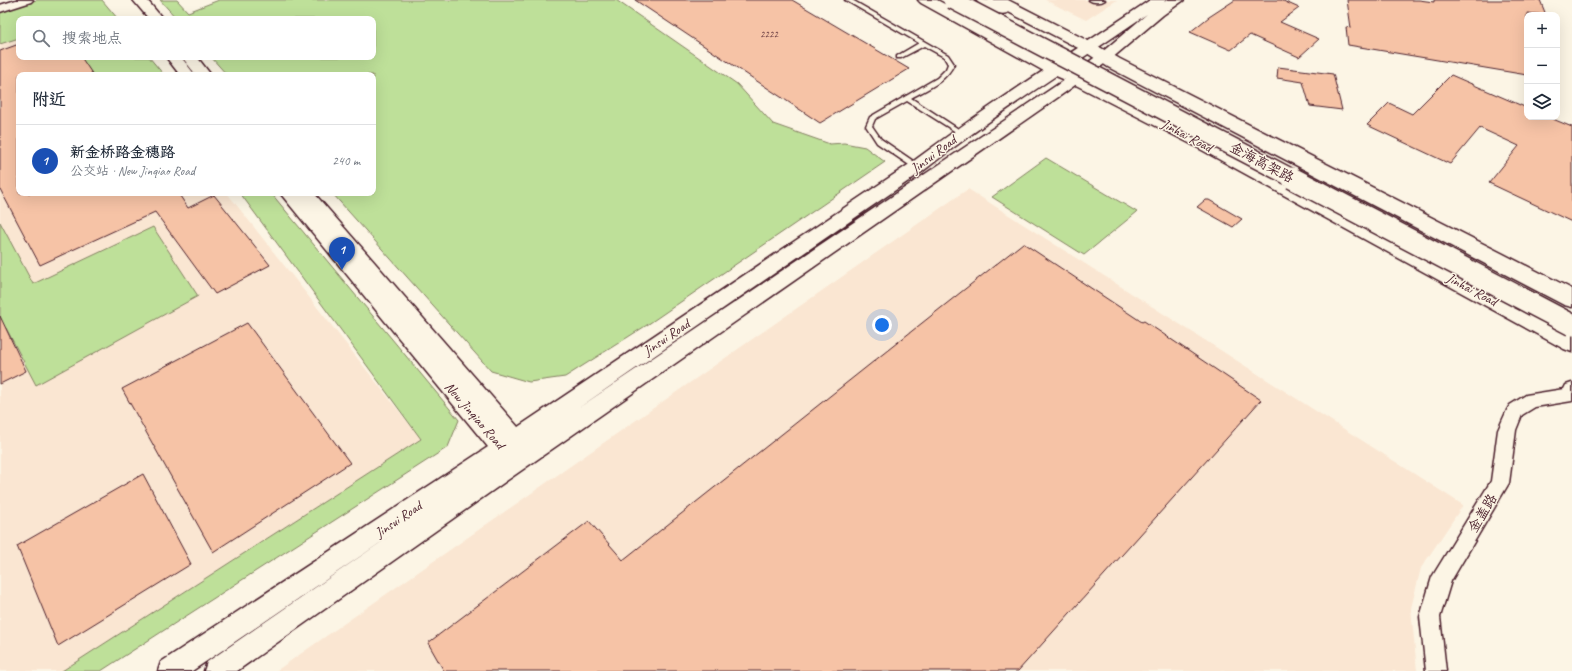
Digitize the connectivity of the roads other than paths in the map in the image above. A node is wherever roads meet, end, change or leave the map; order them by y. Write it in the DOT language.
graph roads {
  1 [pos="27,0"];
  2 [pos="848,0"];
  3 [pos="926,0"];
  4 [pos="952,0"];
  5 [pos="972,0"];
  6 [pos="984,0"];
  7 [pos="1092,0"];
  8 [pos="1102,0"];
  9 [pos="1159,0"];
  10 [pos="1176,0"];
  11 [pos="134,2"];
  12 [pos="999,5"];
  13 [pos="0,9"];
  14 [pos="140,16"];
  15 [pos="152,16"];
  16 [pos="924,43"];
  17 [pos="1098,52"];
  18 [pos="899,57"];
  19 [pos="176,60"];
  20 [pos="191,60"];
  21 [pos="1056,70"];
  22 [pos="186,72"];
  23 [pos="201,72"];
  24 [pos="1076,78"];
  25 [pos="907,98"];
  26 [pos="961,133"];
  27 [pos="917,167"];
  28 [pos="291,196"];
  29 [pos="307,196"];
  30 [pos="1572,299"];
  31 [pos="1572,310"];
  32 [pos="1572,325"];
  33 [pos="1572,343"];
  34 [pos="1572,390"];
  35 [pos="514,449"];
  36 [pos="170,671"];
  37 [pos="216,671"];
  38 [pos="1436,671"];
  1 -- 13 [label="street"];
  2 -- 16 [label="lane"];
  3 -- 21 [label="main road, Jinhai Road"];
  4 -- 32 [label="main road, 金海高架路, bridge"];
  5 -- 31 [label="main road, 金海高架路"];
  6 -- 12 [label="main road"];
  7 -- 8 [label="lane"];
  9 -- 17 [label="street, Jinsui Road"];
  10 -- 17 [label="street, Jinsui Road"];
  11 -- 14 [label="street"];
  11 -- 15 [label="street"];
  12 -- 17 [label="main road"];
  12 -- 31 [label="main road"];
  16 -- 18 [label="lane"];
  16 -- 25 [label="lane"];
  17 -- 21 [label="street, Jinsui Road"];
  17 -- 24 [label="street, Jinsui Road"];
  17 -- 30 [label="main road"];
  19 -- 22 [label="street"];
  20 -- 23 [label="street"];
  21 -- 24 [label="main road, Jinhai Road"];
  21 -- 26 [label="street, Jinsui Road"];
  24 -- 33 [label="main road, Jinhai Road"];
  24 -- 35 [label="street, Jinsui Road"];
  25 -- 26 [label="lane"];
  25 -- 27 [label="lane"];
  26 -- 27 [label="street, Jinsui Road"];
  27 -- 35 [label="street, Jinsui Road"];
  28 -- 35 [label="street, New Jinqiao Road"];
  29 -- 35 [label="street, New Jinqiao Road"];
  34 -- 38 [label="street, 金盖路"];
  35 -- 36 [label="street, Jinsui Road"];
  35 -- 37 [label="street, Jinsui Road"];
}
